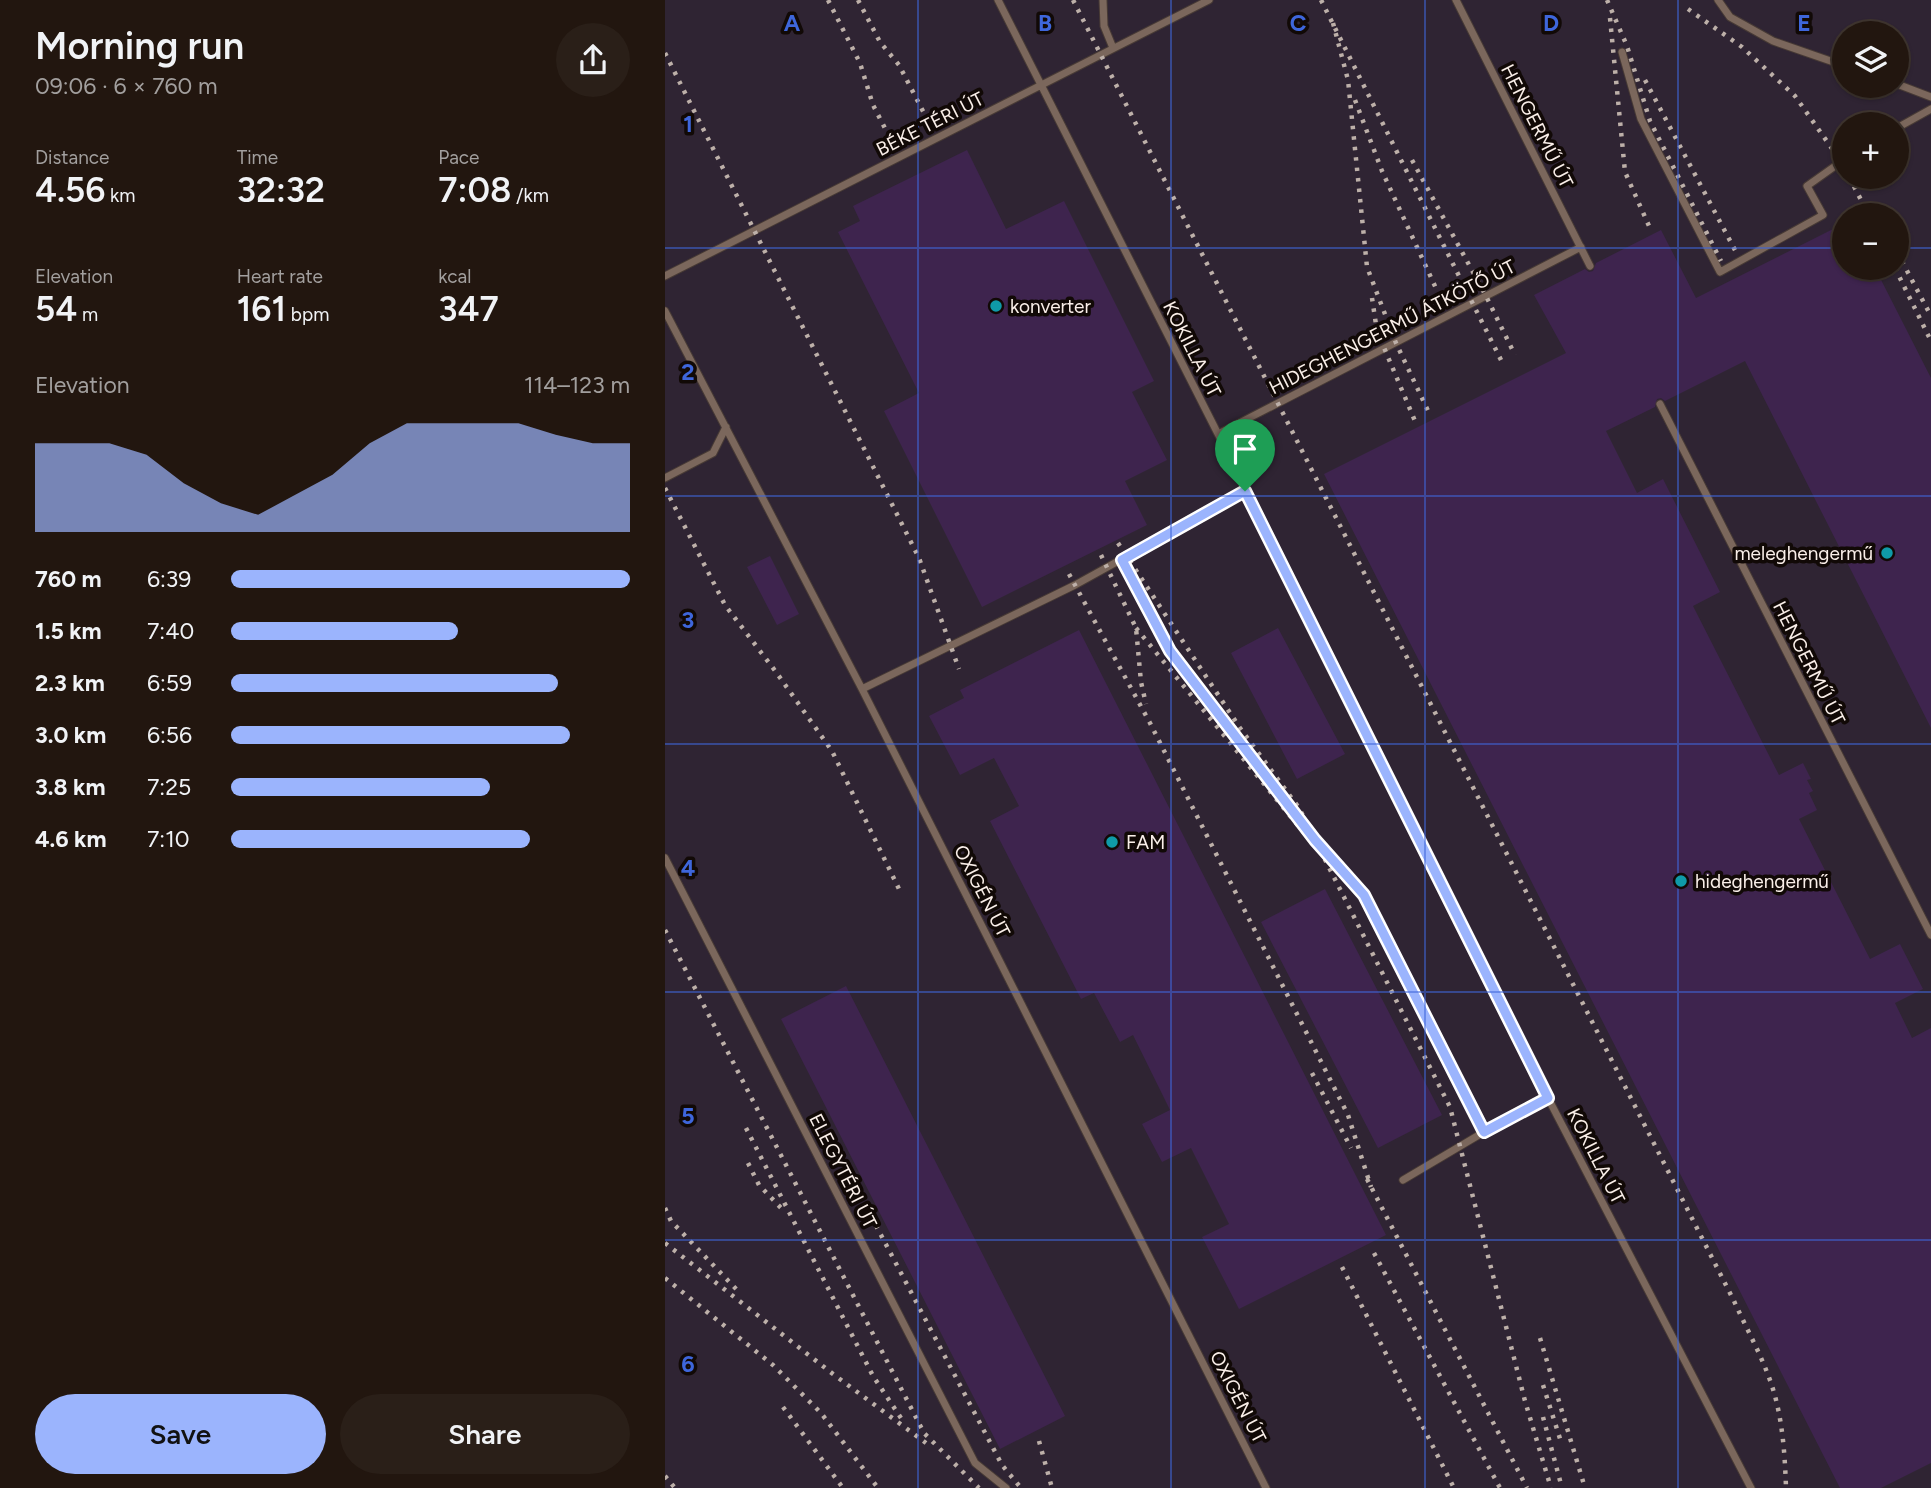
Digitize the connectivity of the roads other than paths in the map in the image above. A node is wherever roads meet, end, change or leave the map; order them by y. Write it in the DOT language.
graph roads {
  1 [pos="998,0"];
  2 [pos="1103,0"];
  3 [pos="1209,0"];
  4 [pos="1456,0"];
  5 [pos="1717,0"];
  6 [pos="1113,48"];
  7 [pos="1622,52"];
  8 [pos="1832,61"];
  9 [pos="1043,85"];
  10 [pos="1909,89"];
  11 [pos="1931,97"];
  12 [pos="1931,109"];
  13 [pos="1909,121"];
  14 [pos="1832,169"];
  15 [pos="1581,247"];
  16 [pos="1590,266"];
  17 [pos="665,276"];
  18 [pos="665,311"];
  19 [pos="1660,404"];
  20 [pos="726,426"];
  21 [pos="1218,434"];
  22 [pos="665,478"];
  23 [pos="1245,491"];
  24 [pos="1122,560"];
  25 [pos="862,689"];
  26 [pos="665,858"];
  27 [pos="1931,935"];
  28 [pos="1548,1098"];
  29 [pos="1484,1132"];
  30 [pos="1403,1180"];
  31 [pos="1006,1488"];
  32 [pos="1266,1488"];
  33 [pos="1751,1488"];
  1 -- 9 [label="lane, KOKILLA ÚT"];
  2 -- 6 [label="lane"];
  3 -- 6 [label="lane, BÉKE TÉRI ÚT"];
  4 -- 15 [label="lane, HENGERMŰ ÚT"];
  5 -- 8 [label="lane"];
  6 -- 9 [label="lane, BÉKE TÉRI ÚT"];
  7 -- 14 [label="lane"];
  9 -- 17 [label="lane, BÉKE TÉRI ÚT"];
  9 -- 21 [label="lane, KOKILLA ÚT"];
  10 -- 11 [label="lane"];
  12 -- 13 [label="lane"];
  15 -- 16 [label="lane, HENGERMŰ ÚT"];
  15 -- 21 [label="lane, HIDEGHENGERMŰ ÁTKÖTŐ ÚT"];
  18 -- 20 [label="lane, OXIGÉN ÚT"];
  19 -- 27 [label="lane, HENGERMŰ ÚT"];
  20 -- 22 [label="lane"];
  20 -- 25 [label="lane, OXIGÉN ÚT"];
  21 -- 23 [label="lane, KOKILLA ÚT"];
  23 -- 24 [label="lane"];
  23 -- 28 [label="lane, KOKILLA ÚT"];
  24 -- 25 [label="lane"];
  24 -- 29 [label="lane"];
  25 -- 32 [label="lane, OXIGÉN ÚT"];
  26 -- 31 [label="lane, ELEGYTÉRI ÚT"];
  28 -- 29 [label="lane"];
  28 -- 33 [label="lane, KOKILLA ÚT"];
  29 -- 30 [label="lane"];
}
